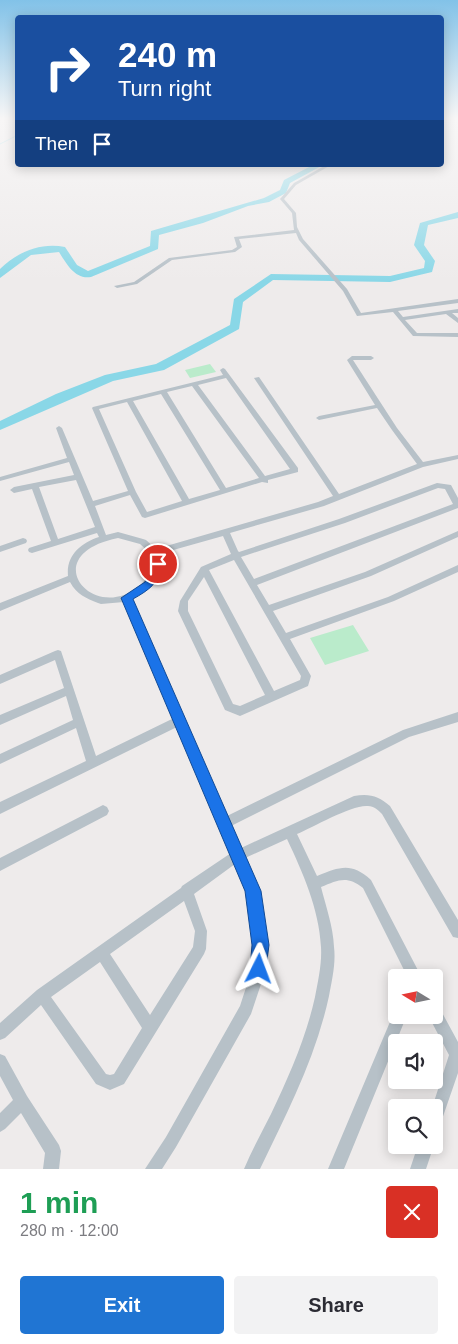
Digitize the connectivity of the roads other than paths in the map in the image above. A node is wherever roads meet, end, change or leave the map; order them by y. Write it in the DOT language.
graph roads {
  1 [pos="315,173"];
  2 [pos="297,232"];
  3 [pos="330,273"];
  4 [pos="117,286"];
  5 [pos="458,301"];
  6 [pos="394,310"];
  7 [pos="458,311"];
  8 [pos="448,312"];
  9 [pos="402,319"];
  10 [pos="458,321"];
  11 [pos="458,335"];
  12 [pos="371,358"];
  13 [pos="257,378"];
  14 [pos="194,384"];
  15 [pos="163,391"];
  16 [pos="129,400"];
  17 [pos="379,406"];
  18 [pos="319,418"];
  19 [pos="59,428"];
  20 [pos="458,457"];
  21 [pos="71,459"];
  22 [pos="421,465"];
  23 [pos="79,477"];
  24 [pos="0,479"];
  25 [pos="265,481"];
  26 [pos="35,486"];
  27 [pos="14,490"];
  28 [pos="132,492"];
  29 [pos="225,492"];
  30 [pos="338,498"];
  31 [pos="187,503"];
  32 [pos="90,505"];
  33 [pos="458,505"];
  34 [pos="225,532"];
  35 [pos="101,533"];
  36 [pos="458,534"];
  37 [pos="23,541"];
  38 [pos="55,542"];
  39 [pos="0,549"];
  40 [pos="32,550"];
  41 [pos="156,552"];
  42 [pos="236,556"];
  43 [pos="458,568"];
  44 [pos="204,569"];
  45 [pos="71,578"];
  46 [pos="253,583"];
  47 [pos="127,598"];
  48 [pos="0,607"];
  49 [pos="268,608"];
  50 [pos="285,637"];
  51 [pos="0,680"];
  52 [pos="68,690"];
  53 [pos="272,698"];
  54 [pos="458,717"];
  55 [pos="0,720"];
  56 [pos="179,721"];
  57 [pos="77,723"];
  58 [pos="0,759"];
  59 [pos="92,762"];
  60 [pos="0,808"];
  61 [pos="103,810"];
  62 [pos="224,823"];
  63 [pos="290,832"];
  64 [pos="238,855"];
  65 [pos="0,865"];
  66 [pos="314,884"];
  67 [pos="186,890"];
  68 [pos="458,932"];
  69 [pos="101,952"];
  70 [pos="410,969"];
  71 [pos="42,995"];
  72 [pos="396,1024"];
  73 [pos="440,1024"];
  74 [pos="151,1029"];
  75 [pos="0,1034"];
  76 [pos="457,1055"];
  77 [pos="0,1061"];
  78 [pos="442,1099"];
  79 [pos="22,1101"];
  80 [pos="0,1124"];
  81 [pos="423,1154"];
  82 [pos="51,1169"];
  83 [pos="153,1169"];
  84 [pos="252,1169"];
  85 [pos="336,1169"];
  86 [pos="418,1169"];
  1 -- 2 [label="street"];
  2 -- 3 [label="street"];
  2 -- 4 [label="street"];
  3 -- 6 [label="street"];
  5 -- 6 [label="street"];
  6 -- 9 [label="street"];
  7 -- 8 [label="street"];
  8 -- 9 [label="street"];
  8 -- 10 [label="street"];
  9 -- 11 [label="street"];
  12 -- 17 [label="street"];
  13 -- 30 [label="street"];
  14 -- 15 [label="street"];
  14 -- 25 [label="street"];
  14 -- 25 [label="street"];
  15 -- 16 [label="street"];
  15 -- 29 [label="street"];
  16 -- 28 [label="street"];
  16 -- 31 [label="street"];
  17 -- 18 [label="street"];
  17 -- 22 [label="street"];
  19 -- 21 [label="street"];
  20 -- 22 [label="street"];
  21 -- 23 [label="street"];
  21 -- 24 [label="street"];
  22 -- 30 [label="street"];
  23 -- 26 [label="street"];
  23 -- 32 [label="street"];
  25 -- 29 [label="street"];
  26 -- 27 [label="street"];
  26 -- 38 [label="street"];
  28 -- 31 [label="street"];
  28 -- 32 [label="street"];
  29 -- 31 [label="street"];
  30 -- 34 [label="street"];
  32 -- 35 [label="street"];
  33 -- 42 [label="street"];
  33 -- 46 [label="street"];
  34 -- 41 [label="street"];
  34 -- 42 [label="street"];
  35 -- 38 [label="street"];
  35 -- 41 [label="street"];
  35 -- 45 [label="street"];
  36 -- 49 [label="street"];
  37 -- 39 [label="street"];
  38 -- 40 [label="street"];
  41 -- 47 [label="street"];
  42 -- 44 [label="street"];
  42 -- 46 [label="street"];
  43 -- 50 [label="street"];
  44 -- 53 [label="street"];
  44 -- 53 [label="street"];
  45 -- 47 [label="street"];
  45 -- 48 [label="street"];
  46 -- 49 [label="street"];
  47 -- 56 [label="street"];
  49 -- 50 [label="street"];
  50 -- 53 [label="street"];
  51 -- 52 [label="street"];
  52 -- 55 [label="street"];
  52 -- 57 [label="street"];
  54 -- 62 [label="street"];
  56 -- 59 [label="street"];
  56 -- 62 [label="street"];
  57 -- 58 [label="street"];
  57 -- 59 [label="street"];
  59 -- 60 [label="street"];
  61 -- 65 [label="street"];
  62 -- 64 [label="street"];
  63 -- 64 [label="street"];
  63 -- 66 [label="street"];
  63 -- 68 [label="street"];
  64 -- 67 [label="street"];
  64 -- 83 [label="street"];
  66 -- 70 [label="street"];
  66 -- 84 [label="street"];
  67 -- 69 [label="street"];
  67 -- 74 [label="street"];
  69 -- 71 [label="street"];
  69 -- 74 [label="street"];
  71 -- 74 [label="street"];
  71 -- 75 [label="street"];
  72 -- 85 [label="street"];
  73 -- 76 [label="street"];
  76 -- 78 [label="street"];
  77 -- 79 [label="street"];
  79 -- 80 [label="street"];
  79 -- 82 [label="street"];
  81 -- 86 [label="street"];
}
